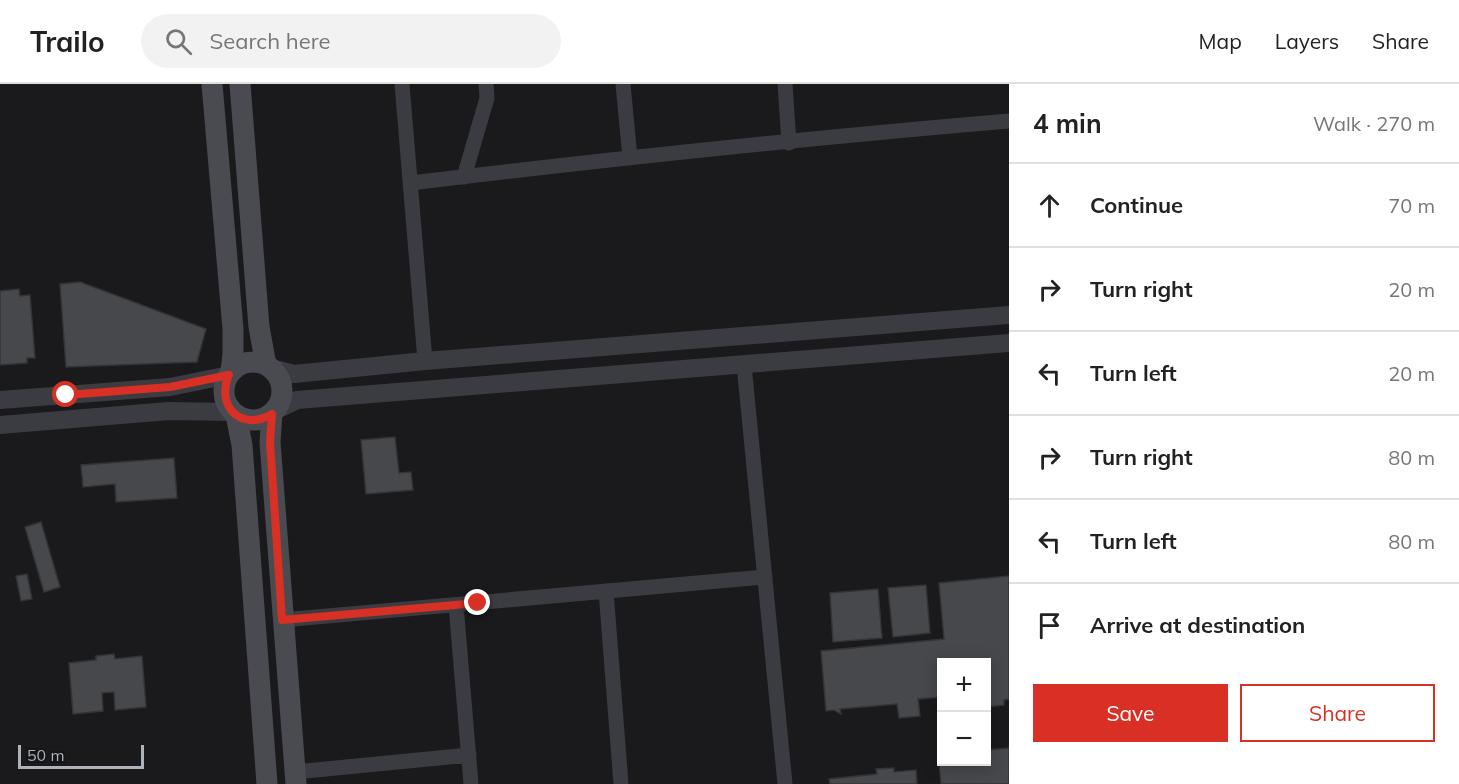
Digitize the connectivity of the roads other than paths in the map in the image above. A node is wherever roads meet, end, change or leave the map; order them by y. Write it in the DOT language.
graph roads {
  1 [pos="212,84"];
  2 [pos="240,84"];
  3 [pos="402,84"];
  4 [pos="486,84"];
  5 [pos="623,84"];
  6 [pos="785,84"];
  7 [pos="1009,122"];
  8 [pos="789,143"];
  9 [pos="630,158"];
  10 [pos="464,177"];
  11 [pos="411,183"];
  12 [pos="1009,315"];
  13 [pos="743,336"];
  14 [pos="1009,343"];
  15 [pos="425,361"];
  16 [pos="744,365"];
  17 [pos="268,366"];
  18 [pos="230,374"];
  19 [pos="0,400"];
  20 [pos="274,412"];
  21 [pos="234,413"];
  22 [pos="0,425"];
  23 [pos="765,577"];
  24 [pos="606,591"];
  25 [pos="456,604"];
  26 [pos="282,620"];
  27 [pos="469,755"];
  28 [pos="295,778"];
  29 [pos="267,784"];
  30 [pos="471,784"];
  31 [pos="621,784"];
  32 [pos="785,784"];
  1 -- 18 [label="main road"];
  2 -- 17 [label="main road"];
  3 -- 11 [label="street"];
  4 -- 10 [label="street"];
  5 -- 9 [label="street"];
  6 -- 8 [label="street"];
  7 -- 8 [label="street"];
  8 -- 9 [label="street"];
  9 -- 10 [label="street"];
  10 -- 11 [label="street"];
  11 -- 15 [label="street"];
  12 -- 13 [label="street"];
  13 -- 15 [label="street"];
  13 -- 16 [label="street"];
  14 -- 16 [label="street"];
  15 -- 17 [label="street"];
  16 -- 20 [label="street"];
  16 -- 23 [label="street"];
  17 -- 18 [label="main road"];
  17 -- 20 [label="main road"];
  18 -- 19 [label="street"];
  18 -- 21 [label="main road"];
  20 -- 21 [label="main road"];
  20 -- 26 [label="main road"];
  21 -- 22 [label="street"];
  21 -- 29 [label="main road"];
  23 -- 24 [label="street"];
  23 -- 32 [label="street"];
  24 -- 25 [label="street"];
  24 -- 31 [label="street"];
  25 -- 26 [label="street"];
  25 -- 27 [label="street"];
  26 -- 28 [label="main road"];
  27 -- 28 [label="street"];
  27 -- 30 [label="street"];
}
